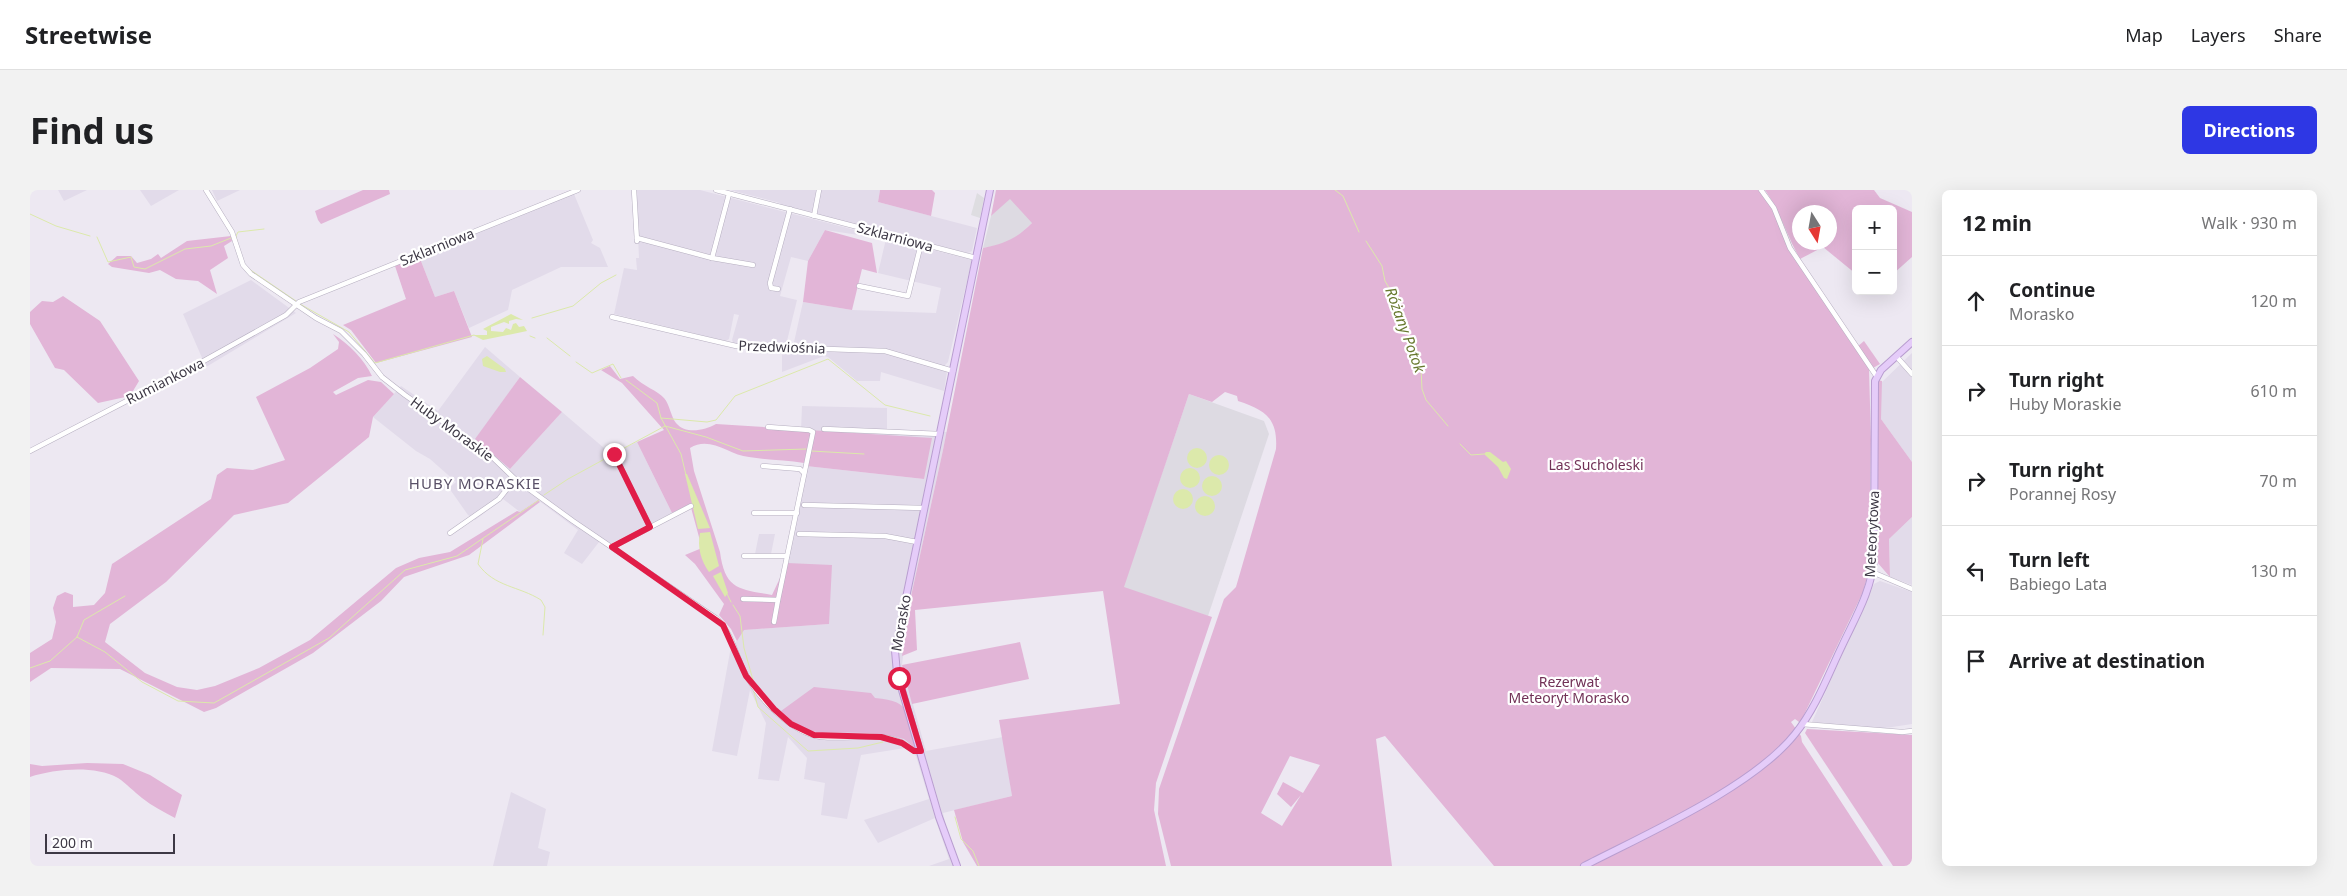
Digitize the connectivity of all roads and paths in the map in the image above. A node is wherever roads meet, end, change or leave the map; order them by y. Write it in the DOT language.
graph roads {
  1 [pos="206,190"];
  2 [pos="578,190"];
  3 [pos="634,190"];
  4 [pos="716,190"];
  5 [pos="819,190"];
  6 [pos="990,190"];
  7 [pos="1762,190"];
  8 [pos="729,194"];
  9 [pos="790,209"];
  10 [pos="814,216"];
  11 [pos="921,244"];
  12 [pos="712,258"];
  13 [pos="976,258"];
  14 [pos="753,265"];
  15 [pos="859,286"];
  16 [pos="778,289"];
  17 [pos="296,306"];
  18 [pos="612,317"];
  19 [pos="1912,342"];
  20 [pos="1896,356"];
  21 [pos="953,371"];
  22 [pos="1912,374"];
  23 [pos="1877,377"];
  24 [pos="768,427"];
  25 [pos="824,429"];
  26 [pos="940,434"];
  27 [pos="30,451"];
  28 [pos="614,454"];
  29 [pos="763,466"];
  30 [pos="804,474"];
  31 [pos="515,479"];
  32 [pos="804,505"];
  33 [pos="691,506"];
  34 [pos="924,508"];
  35 [pos="754,513"];
  36 [pos="797,513"];
  37 [pos="650,527"];
  38 [pos="450,532"];
  39 [pos="799,534"];
  40 [pos="917,542"];
  41 [pos="612,547"];
  42 [pos="744,556"];
  43 [pos="787,556"];
  44 [pos="1872,572"];
  45 [pos="1912,589"];
  46 [pos="743,599"];
  47 [pos="778,600"];
  48 [pos="774,622"];
  49 [pos="1802,724"];
  50 [pos="1912,731"];
  51 [pos="921,751"];
  52 [pos="957,866"];
  53 [pos="1584,866"];
  1 -- 17 [label="street, Huby Moraskie"];
  2 -- 17 [label="street, Szklarniowa"];
  3 -- 12 [label="street"];
  4 -- 8 [label="street, Szklarniowa"];
  5 -- 10 [label="street"];
  6 -- 13 [label="street, Morasko"];
  7 -- 23 [label="street"];
  8 -- 9 [label="street, Szklarniowa"];
  8 -- 12 [label="street"];
  9 -- 10 [label="street, Szklarniowa"];
  9 -- 16 [label="street"];
  10 -- 11 [label="street, Szklarniowa"];
  11 -- 13 [label="street, Szklarniowa"];
  11 -- 15 [label="street"];
  12 -- 14 [label="street"];
  13 -- 21 [label="street, Morasko"];
  17 -- 27 [label="street, Rumiankowa"];
  17 -- 31 [label="street, Huby Moraskie"];
  18 -- 21 [label="street, Przedwiośnia"];
  19 -- 20 [label="street"];
  20 -- 22 [label="street"];
  20 -- 23 [label="street"];
  21 -- 26 [label="street, Morasko"];
  23 -- 44 [label="street, Meteorytowa"];
  24 -- 30 [label="street"];
  25 -- 26 [label="street"];
  26 -- 34 [label="street, Morasko"];
  28 -- 37 [label="street"];
  29 -- 30 [label="street"];
  30 -- 36 [label="street"];
  31 -- 38 [label="street"];
  31 -- 41 [label="street, Huby Moraskie"];
  32 -- 34 [label="street"];
  33 -- 37 [label="street"];
  34 -- 40 [label="street, Morasko"];
  35 -- 36 [label="street"];
  36 -- 43 [label="street"];
  37 -- 41 [label="street"];
  39 -- 40 [label="street"];
  40 -- 51 [label="street, Morasko"];
  41 -- 51 [label="street, Huby Moraskie"];
  42 -- 43 [label="street"];
  43 -- 47 [label="street"];
  44 -- 45 [label="street"];
  44 -- 49 [label="street, Meteorytowa"];
  46 -- 47 [label="street"];
  47 -- 48 [label="street"];
  49 -- 50 [label="street"];
  49 -- 53 [label="street, Meteorytowa"];
  51 -- 52 [label="street, Morasko"];
}
